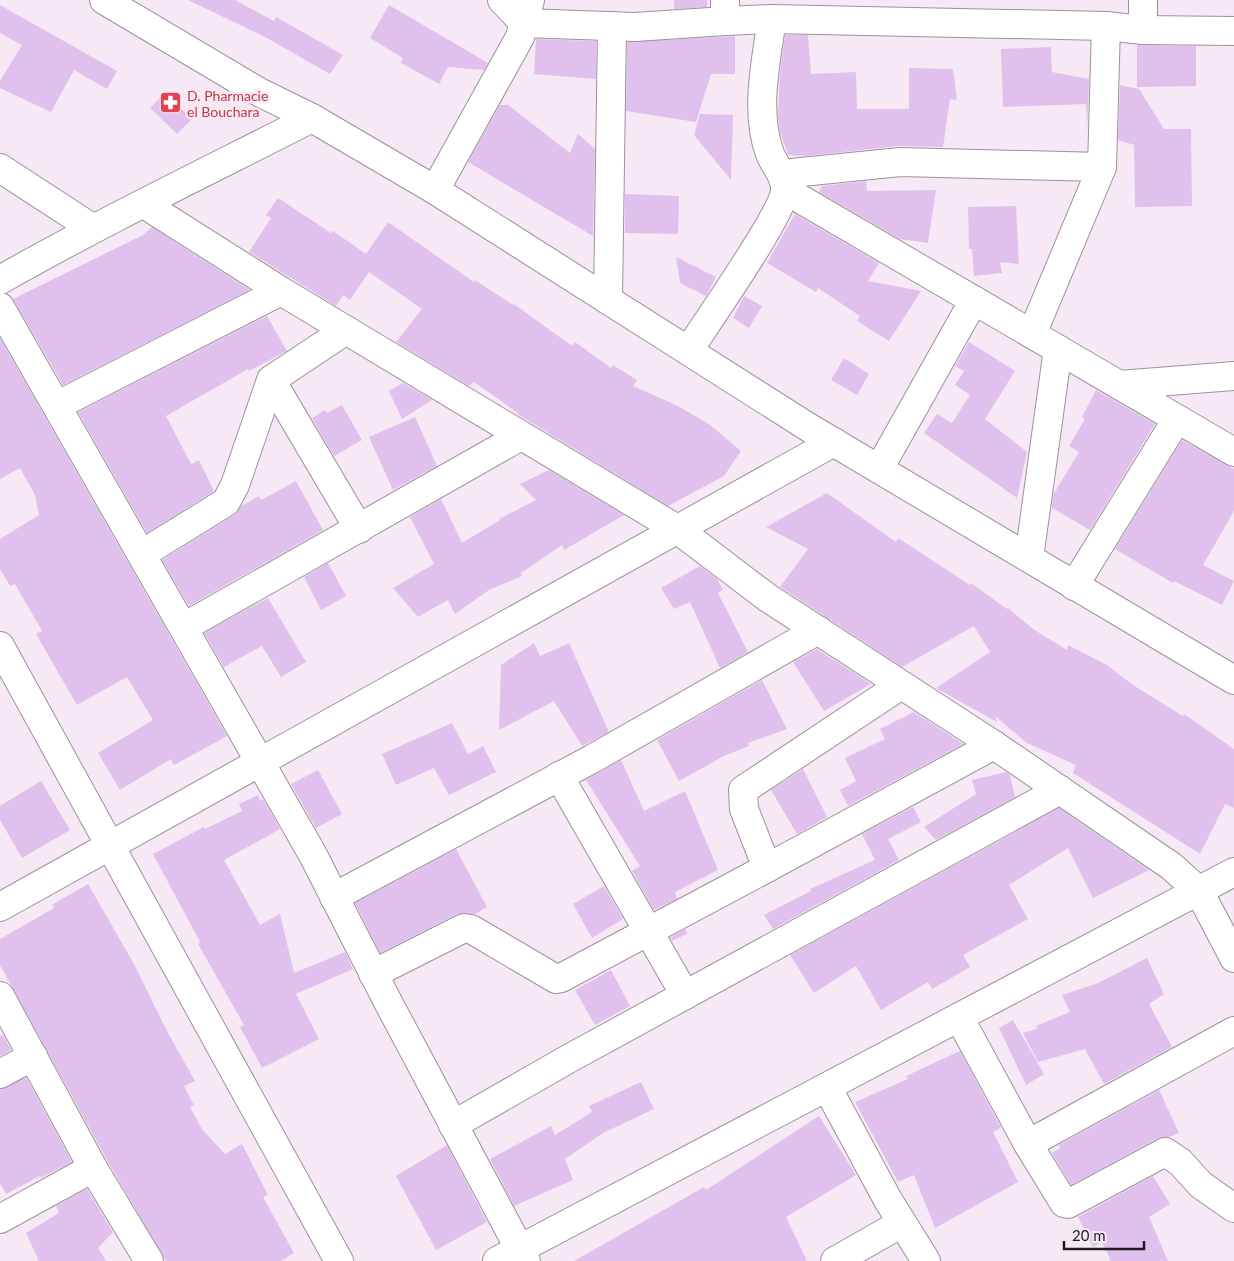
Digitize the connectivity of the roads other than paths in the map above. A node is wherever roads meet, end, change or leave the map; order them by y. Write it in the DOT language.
graph roads {
  1 [pos="104,0"];
  2 [pos="502,0"];
  3 [pos="1143,0"];
  4 [pos="725,11"];
  5 [pos="527,12"];
  6 [pos="772,20"];
  7 [pos="612,26"];
  8 [pos="1106,26"];
  9 [pos="1143,30"];
  10 [pos="1234,31"];
  11 [pos="312,118"];
  12 [pos="1102,167"];
  13 [pos="0,168"];
  14 [pos="784,182"];
  15 [pos="435,190"];
  16 [pos="144,204"];
  17 [pos="92,228"];
  18 [pos="0,280"];
  19 [pos="281,291"];
  20 [pos="608,300"];
  21 [pos="974,300"];
  22 [pos="0,307"];
  23 [pos="346,330"];
  24 [pos="1032,334"];
  25 [pos="1058,350"];
  26 [pos="688,351"];
  27 [pos="1234,376"];
  28 [pos="271,380"];
  29 [pos="1119,385"];
  30 [pos="58,405"];
  31 [pos="1176,419"];
  32 [pos="521,436"];
  33 [pos="834,442"];
  34 [pos="1234,452"];
  35 [pos="879,469"];
  36 [pos="359,529"];
  37 [pos="677,529"];
  38 [pos="142,554"];
  39 [pos="1029,558"];
  40 [pos="1074,586"];
  41 [pos="184,627"];
  42 [pos="818,630"];
  43 [pos="0,646"];
  44 [pos="1234,680"];
  45 [pos="901,685"];
  46 [pos="994,745"];
  47 [pos="261,761"];
  48 [pos="559,776"];
  49 [pos="1060,790"];
  50 [pos="108,846"];
  51 [pos="767,868"];
  52 [pos="1234,872"];
  53 [pos="1199,891"];
  54 [pos="334,897"];
  55 [pos="0,907"];
  56 [pos="648,931"];
  57 [pos="1234,958"];
  58 [pos="373,974"];
  59 [pos="685,995"];
  60 [pos="0,996"];
  61 [pos="959,1017"];
  62 [pos="1234,1031"];
  63 [pos="32,1056"];
  64 [pos="0,1074"];
  65 [pos="827,1087"];
  66 [pos="454,1125"];
  67 [pos="1028,1144"];
  68 [pos="93,1168"];
  69 [pos="1234,1208"];
  70 [pos="0,1219"];
  71 [pos="902,1223"];
  72 [pos="514,1257"];
  73 [pos="149,1261"];
  74 [pos="339,1261"];
  75 [pos="835,1261"];
  76 [pos="926,1261"];
  1 -- 11 [label="street"];
  2 -- 5 [label="street"];
  3 -- 9 [label="street"];
  4 -- 6 [label="street"];
  4 -- 7 [label="street"];
  5 -- 7 [label="street"];
  5 -- 15 [label="street"];
  6 -- 8 [label="street"];
  6 -- 14 [label="street"];
  7 -- 20 [label="street"];
  8 -- 9 [label="street"];
  8 -- 12 [label="street"];
  9 -- 10 [label="street"];
  11 -- 15 [label="street"];
  11 -- 16 [label="street"];
  12 -- 14 [label="street"];
  12 -- 24 [label="street"];
  13 -- 17 [label="street"];
  14 -- 21 [label="street"];
  14 -- 26 [label="street"];
  15 -- 20 [label="street"];
  16 -- 17 [label="street"];
  16 -- 19 [label="street"];
  17 -- 18 [label="street"];
  19 -- 23 [label="street"];
  19 -- 30 [label="street"];
  20 -- 26 [label="street"];
  21 -- 24 [label="street"];
  21 -- 35 [label="street"];
  22 -- 30 [label="street"];
  23 -- 28 [label="street"];
  23 -- 32 [label="street"];
  24 -- 25 [label="street"];
  25 -- 29 [label="street"];
  25 -- 39 [label="street"];
  26 -- 33 [label="street"];
  27 -- 29 [label="street"];
  28 -- 36 [label="street"];
  28 -- 38 [label="street"];
  29 -- 31 [label="street"];
  30 -- 38 [label="street"];
  31 -- 34 [label="street"];
  31 -- 40 [label="street"];
  32 -- 36 [label="street"];
  32 -- 37 [label="street"];
  33 -- 35 [label="street"];
  33 -- 37 [label="street"];
  35 -- 39 [label="street"];
  36 -- 41 [label="street"];
  37 -- 42 [label="street"];
  37 -- 47 [label="street"];
  38 -- 41 [label="street"];
  39 -- 40 [label="street"];
  40 -- 44 [label="street"];
  41 -- 47 [label="street"];
  42 -- 45 [label="street"];
  42 -- 48 [label="street"];
  43 -- 50 [label="street"];
  45 -- 46 [label="street"];
  45 -- 51 [label="street"];
  46 -- 49 [label="street"];
  46 -- 51 [label="street"];
  47 -- 50 [label="street"];
  47 -- 54 [label="street"];
  48 -- 54 [label="street"];
  48 -- 56 [label="street"];
  49 -- 53 [label="street"];
  49 -- 59 [label="street"];
  50 -- 55 [label="street"];
  50 -- 74 [label="street"];
  51 -- 56 [label="street"];
  52 -- 53 [label="street"];
  53 -- 57 [label="street"];
  53 -- 61 [label="street"];
  54 -- 58 [label="street"];
  56 -- 58 [label="street"];
  56 -- 59 [label="street"];
  58 -- 66 [label="street"];
  59 -- 66 [label="street"];
  60 -- 63 [label="street"];
  61 -- 65 [label="street"];
  61 -- 67 [label="street"];
  62 -- 67 [label="street"];
  63 -- 64 [label="street"];
  63 -- 68 [label="street"];
  65 -- 71 [label="street"];
  65 -- 72 [label="street"];
  66 -- 72 [label="street"];
  67 -- 69 [label="street"];
  68 -- 70 [label="street"];
  68 -- 73 [label="street"];
  71 -- 75 [label="street"];
  71 -- 76 [label="street"];
}
